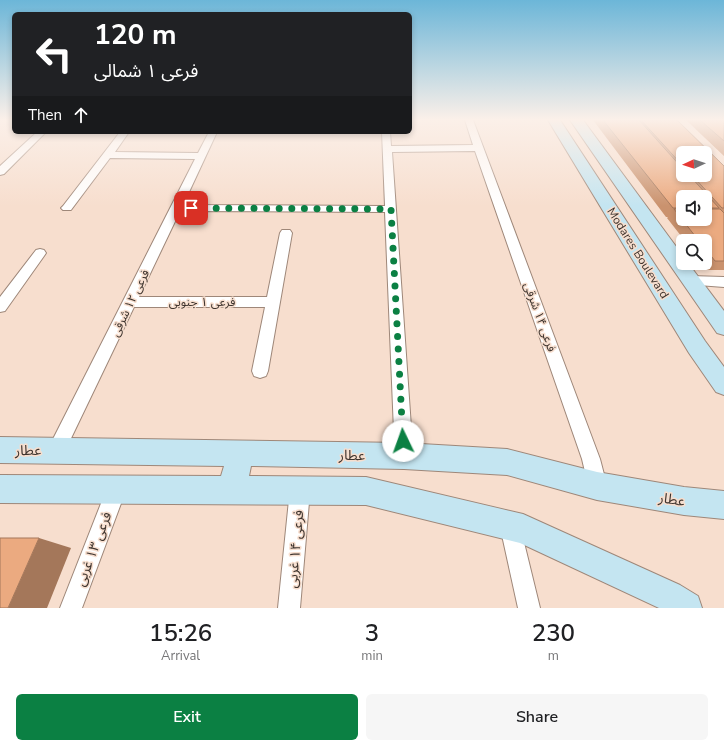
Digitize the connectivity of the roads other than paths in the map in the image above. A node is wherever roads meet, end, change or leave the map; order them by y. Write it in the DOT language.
graph roads {
  1 [pos="25,148"];
  2 [pos="112,148"];
  3 [pos="205,148"];
  4 [pos="445,148"];
  5 [pos="479,148"];
  6 [pos="572,148"];
  7 [pos="596,148"];
  8 [pos="387,149"];
  9 [pos="107,155"];
  10 [pos="202,156"];
  11 [pos="0,157"];
  12 [pos="16,157"];
  13 [pos="0,172"];
  14 [pos="67,208"];
  15 [pos="176,208"];
  16 [pos="391,209"];
  17 [pos="286,233"];
  18 [pos="40,254"];
  19 [pos="690,281"];
  20 [pos="724,282"];
  21 [pos="2,301"];
  22 [pos="131,302"];
  23 [pos="272,302"];
  24 [pos="724,327"];
  25 [pos="260,371"];
  26 [pos="724,385"];
  27 [pos="57,449"];
  28 [pos="0,450"];
  29 [pos="240,453"];
  30 [pos="404,456"];
  31 [pos="597,486"];
  32 [pos="0,489"];
  33 [pos="116,490"];
  34 [pos="232,490"];
  35 [pos="300,490"];
  36 [pos="724,505"];
  37 [pos="510,526"];
  38 [pos="71,608"];
  39 [pos="289,608"];
  40 [pos="529,608"];
  41 [pos="686,608"];
  1 -- 12 [label="street"];
  2 -- 9 [label="street"];
  3 -- 10 [label="street, فرعی ۱۲ شرقی"];
  4 -- 8 [label="street"];
  5 -- 31 [label="street, فرعی ۱۴ شرقی"];
  6 -- 26 [label="main road, Modares Boulevard"];
  7 -- 19 [label="main road, Modares Boulevard"];
  8 -- 16 [label="street"];
  9 -- 10 [label="street"];
  9 -- 14 [label="street"];
  10 -- 15 [label="street, فرعی ۱۲ شرقی"];
  11 -- 12 [label="street"];
  12 -- 13 [label="street"];
  15 -- 16 [label="street"];
  15 -- 22 [label="street, فرعی ۱۲ شرقی"];
  16 -- 30 [label="street"];
  17 -- 23 [label="street"];
  18 -- 21 [label="street"];
  19 -- 20 [label="street"];
  19 -- 24 [label="main road, Modares Boulevard"];
  22 -- 23 [label="street, فرعی ۱ جنوبی"];
  22 -- 27 [label="street, فرعی ۱۲ شرقی"];
  23 -- 25 [label="street"];
  27 -- 28 [label="main road, عطار"];
  27 -- 29 [label="main road, عطار"];
  29 -- 30 [label="main road, عطار"];
  29 -- 34 [label="main road"];
  30 -- 31 [label="main road, عطار"];
  31 -- 36 [label="main road, عطار"];
  32 -- 33 [label="main road"];
  33 -- 34 [label="main road"];
  33 -- 38 [label="street, فرعی ۱۳ غربی"];
  34 -- 35 [label="main road"];
  35 -- 37 [label="main road"];
  35 -- 39 [label="street, فرعی ۱۴ غربی"];
  37 -- 40 [label="street"];
  37 -- 41 [label="main road"];
}
